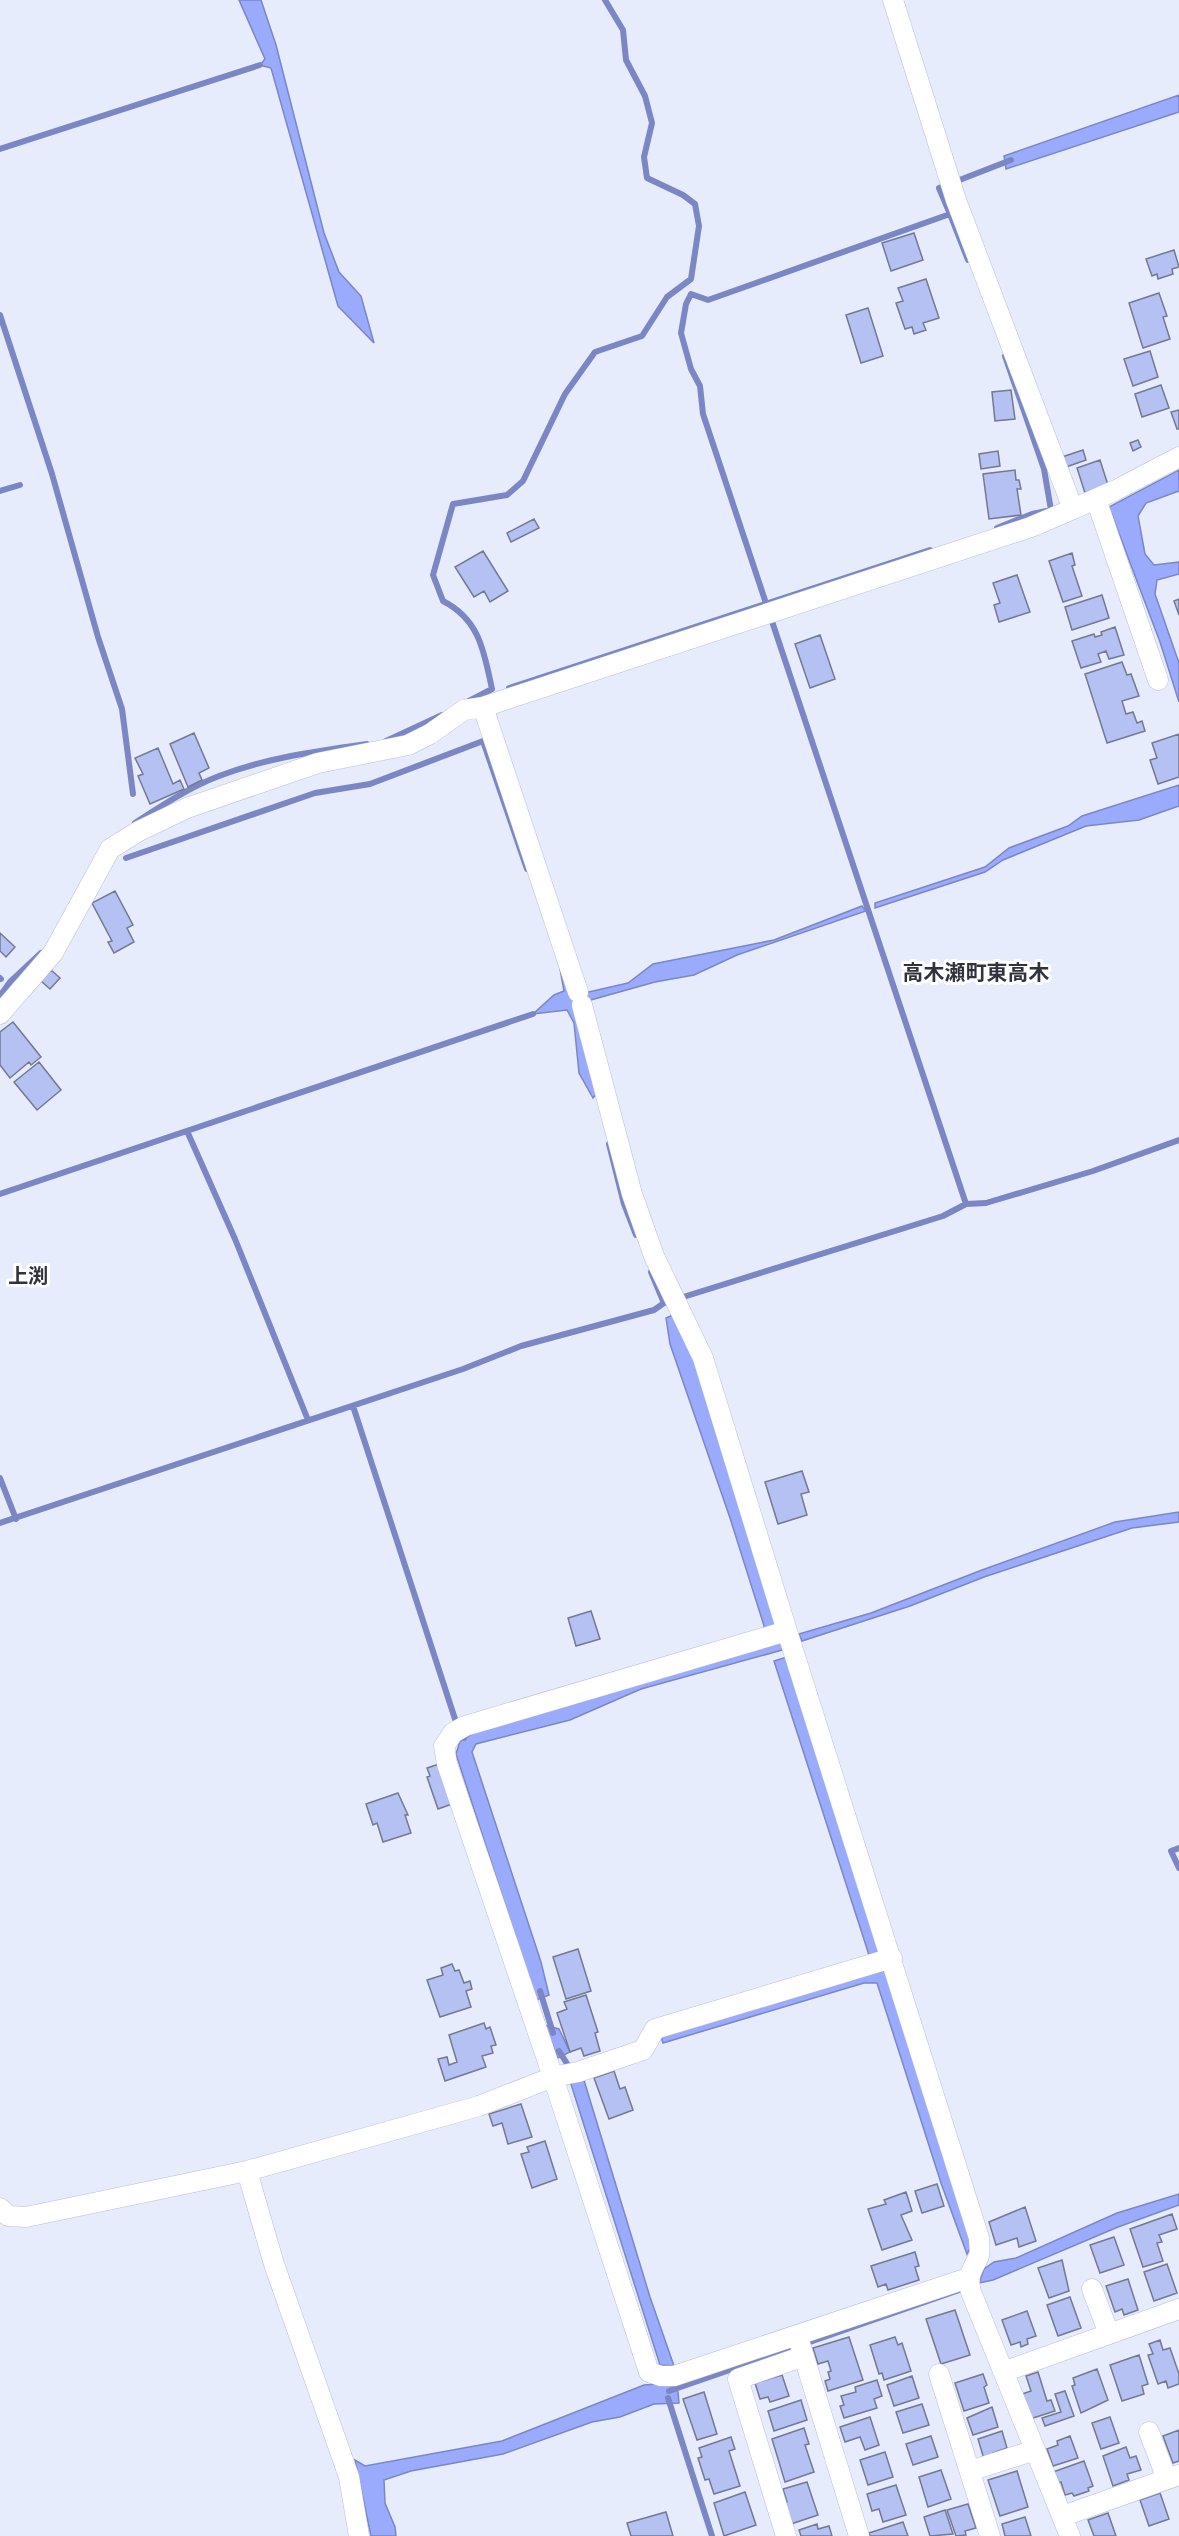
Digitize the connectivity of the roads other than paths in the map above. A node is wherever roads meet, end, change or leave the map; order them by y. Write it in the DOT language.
graph roads {
  1 [pos="893,0"];
  2 [pos="1179,457"];
  3 [pos="1096,499"];
  4 [pos="1073,509"];
  5 [pos="1158,680"];
  6 [pos="483,707"];
  7 [pos="0,1014"];
  8 [pos="789,1639"];
  9 [pos="892,1958"];
  10 [pos="566,2074"];
  11 [pos="247,2171"];
  12 [pos="0,2208"];
  13 [pos="969,2285"];
  14 [pos="1092,2289"];
  15 [pos="1179,2309"];
  16 [pos="1109,2334"];
  17 [pos="797,2335"];
  18 [pos="804,2356"];
  19 [pos="1003,2372"];
  20 [pos="939,2374"];
  21 [pos="1149,2432"];
  22 [pos="1035,2450"];
  23 [pos="970,2471"];
  24 [pos="1176,2477"];
  25 [pos="1062,2516"];
  26 [pos="359,2536"];
  27 [pos="786,2536"];
  28 [pos="859,2536"];
  29 [pos="990,2536"];
  30 [pos="1070,2536"];
  1 -- 4 [label="street"];
  2 -- 3 [label="street"];
  3 -- 4 [label="street"];
  3 -- 5 [label="street"];
  4 -- 6 [label="street"];
  6 -- 7 [label="street"];
  6 -- 8 [label="street"];
  8 -- 9 [label="street"];
  8 -- 10 [label="street"];
  9 -- 10 [label="street"];
  9 -- 13 [label="street"];
  10 -- 11 [label="street"];
  10 -- 17 [label="street"];
  11 -- 12 [label="street"];
  11 -- 26 [label="street"];
  13 -- 17 [label="street"];
  13 -- 19 [label="street"];
  14 -- 16 [label="street"];
  15 -- 16 [label="street"];
  16 -- 19 [label="street"];
  17 -- 18 [label="street"];
  18 -- 27 [label="street"];
  18 -- 28 [label="street"];
  19 -- 22 [label="street"];
  20 -- 23 [label="street"];
  21 -- 24 [label="street"];
  22 -- 23 [label="street"];
  22 -- 25 [label="street"];
  23 -- 29 [label="street"];
  24 -- 25 [label="street"];
  25 -- 30 [label="street"];
}
